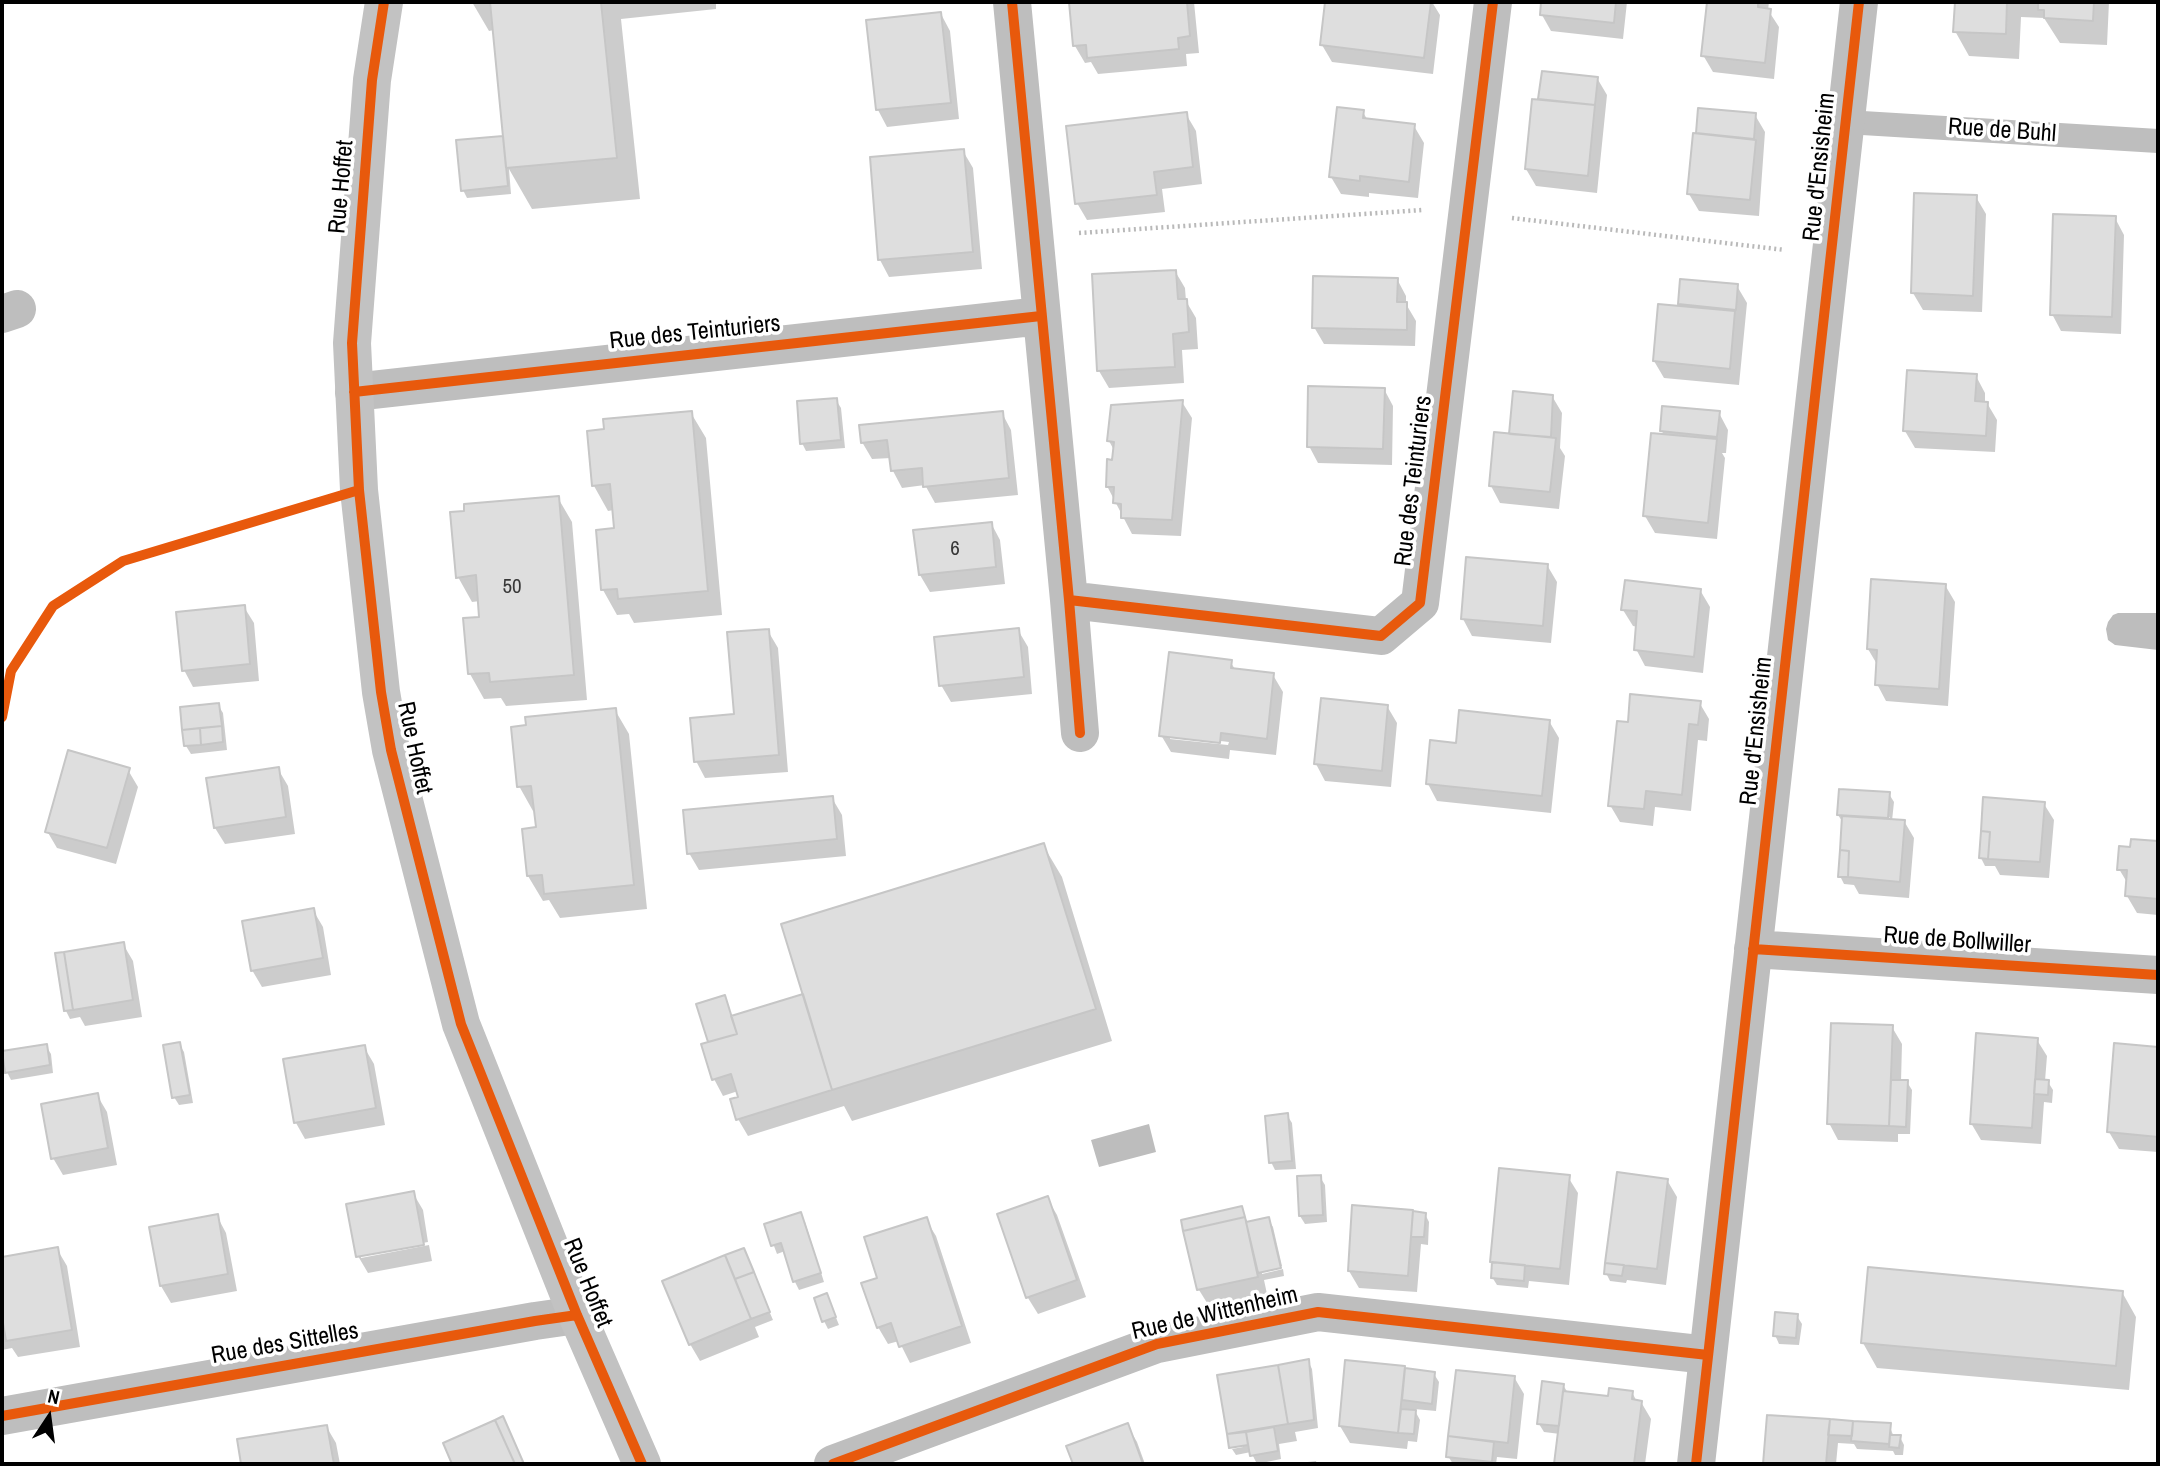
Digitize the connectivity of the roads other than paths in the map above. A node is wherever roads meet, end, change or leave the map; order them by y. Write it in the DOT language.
graph roads {
  1 [pos="384,2"];
  2 [pos="1012,2"];
  3 [pos="1493,2"];
  4 [pos="1859,2"];
  5 [pos="1846,122"];
  6 [pos="2158,141"];
  7 [pos="1041,316"];
  8 [pos="354,392"];
  9 [pos="1069,600"];
  10 [pos="1123,606"];
  11 [pos="1073,643"];
  12 [pos="1080,733"];
  13 [pos="1753,949"];
  14 [pos="2158,975"];
  15 [pos="577,1315"];
  16 [pos="1708,1354"];
  17 [pos="2,1416"];
  18 [pos="642,1464"];
  19 [pos="833,1464"];
  20 [pos="1696,1464"];
  1 -- 8 [label="main road, Rue Hoffet"];
  2 -- 7 [label="street"];
  3 -- 10 [label="street, Rue des Teinturiers"];
  4 -- 5 [label="street, Rue d'Ensisheim"];
  5 -- 6 [label="lane, Rue de Buhl"];
  5 -- 13 [label="street, Rue d'Ensisheim"];
  7 -- 8 [label="street, Rue des Teinturiers"];
  7 -- 9 [label="street"];
  8 -- 15 [label="main road, Rue Hoffet"];
  9 -- 10 [label="street, Rue des Teinturiers"];
  9 -- 11 [label="street"];
  10 -- 11 [label="street"];
  11 -- 12 [label="street"];
  13 -- 14 [label="street, Rue de Bollwiller"];
  13 -- 16 [label="street, Rue d'Ensisheim"];
  15 -- 17 [label="street, Rue des Sittelles"];
  15 -- 18 [label="main road, Rue Hoffet"];
  16 -- 19 [label="street, Rue de Wittenheim"];
  16 -- 20 [label="street, Rue d'Ensisheim"];
}
